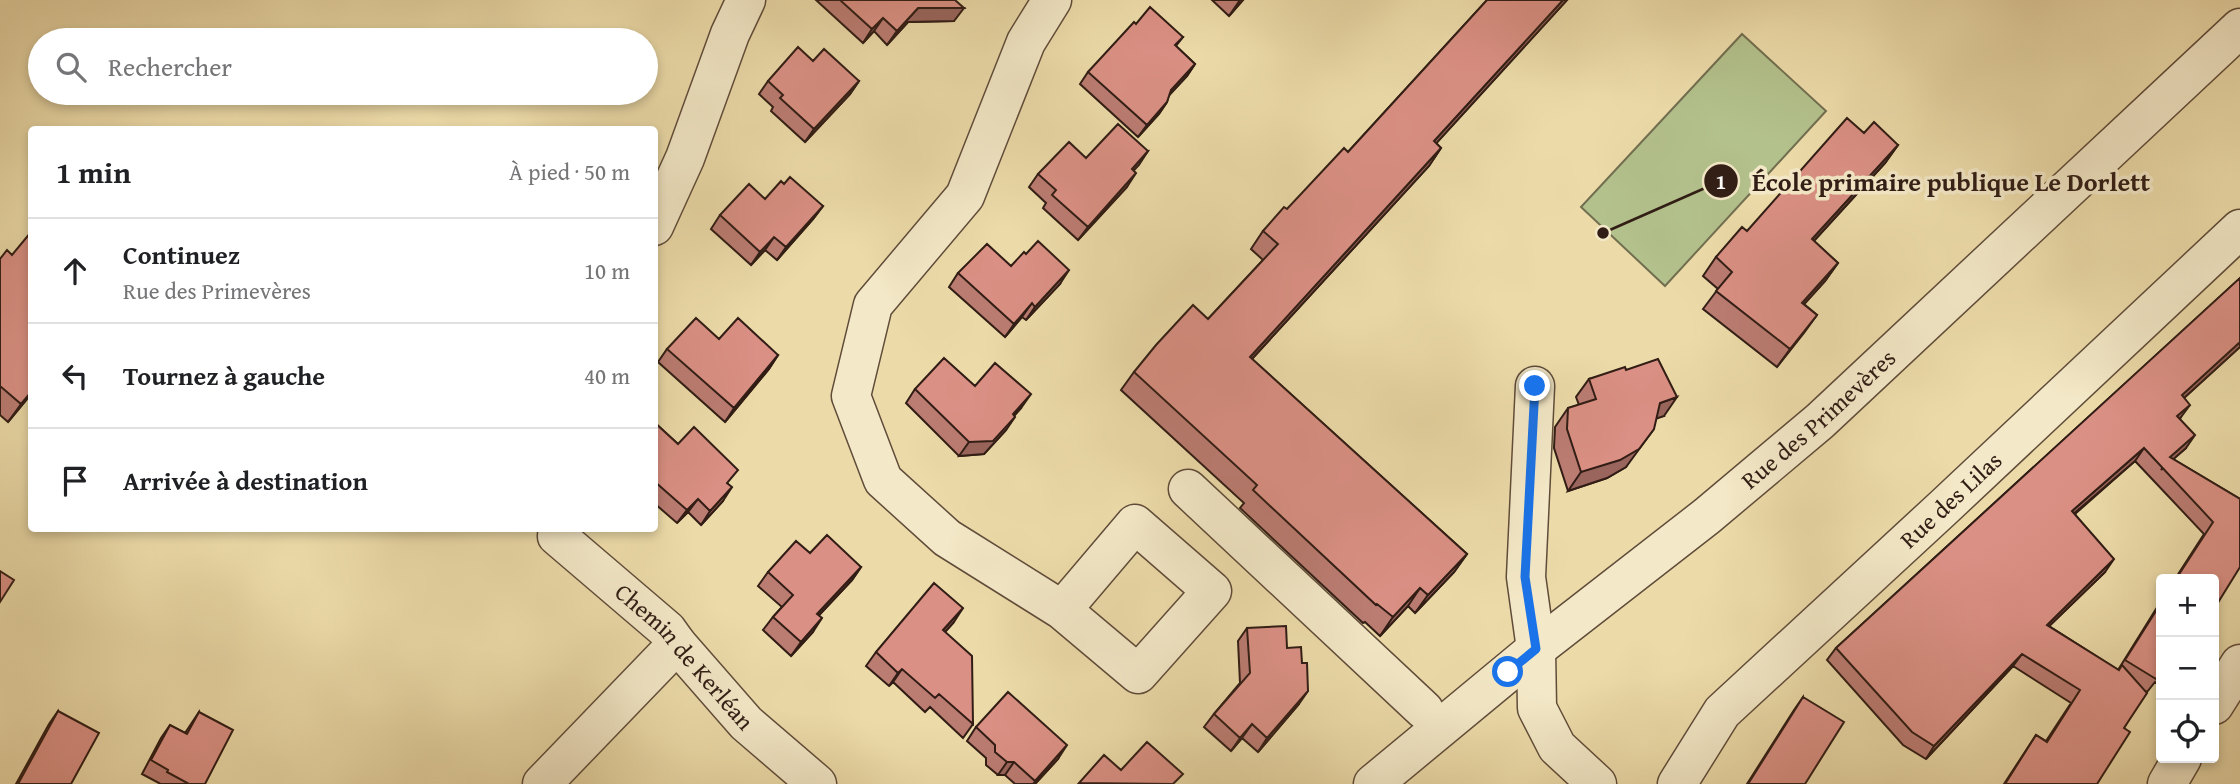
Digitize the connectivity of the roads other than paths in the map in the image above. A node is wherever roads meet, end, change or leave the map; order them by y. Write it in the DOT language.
graph roads {
  1 [pos="746,0"];
  2 [pos="1052,0"];
  3 [pos="2240,28"];
  4 [pos="658,217"];
  5 [pos="2240,229"];
  6 [pos="1535,386"];
  7 [pos="1188,489"];
  8 [pos="558,532"];
  9 [pos="1062,610"];
  10 [pos="677,644"];
  11 [pos="1536,649"];
  12 [pos="2240,664"];
  13 [pos="2217,700"];
  14 [pos="1424,710"];
  15 [pos="2179,763"];
  16 [pos="542,784"];
  17 [pos="817,784"];
  18 [pos="1373,784"];
  19 [pos="1597,784"];
  20 [pos="1677,784"];
  21 [pos="2167,784"];
  1 -- 4 [label="street"];
  2 -- 9 [label="street"];
  3 -- 11 [label="street, Rue des Primevères"];
  5 -- 20 [label="street, Rue des Lilas"];
  6 -- 11 [label="street"];
  7 -- 14 [label="street"];
  8 -- 10 [label="street, Chemin de Kerléan"];
  10 -- 16 [label="street"];
  10 -- 17 [label="street, Chemin de Kerléan"];
  11 -- 18 [label="street, Rue des Primevères"];
  11 -- 19 [label="street"];
  12 -- 13 [label="street"];
  15 -- 21 [label="street"];
}
